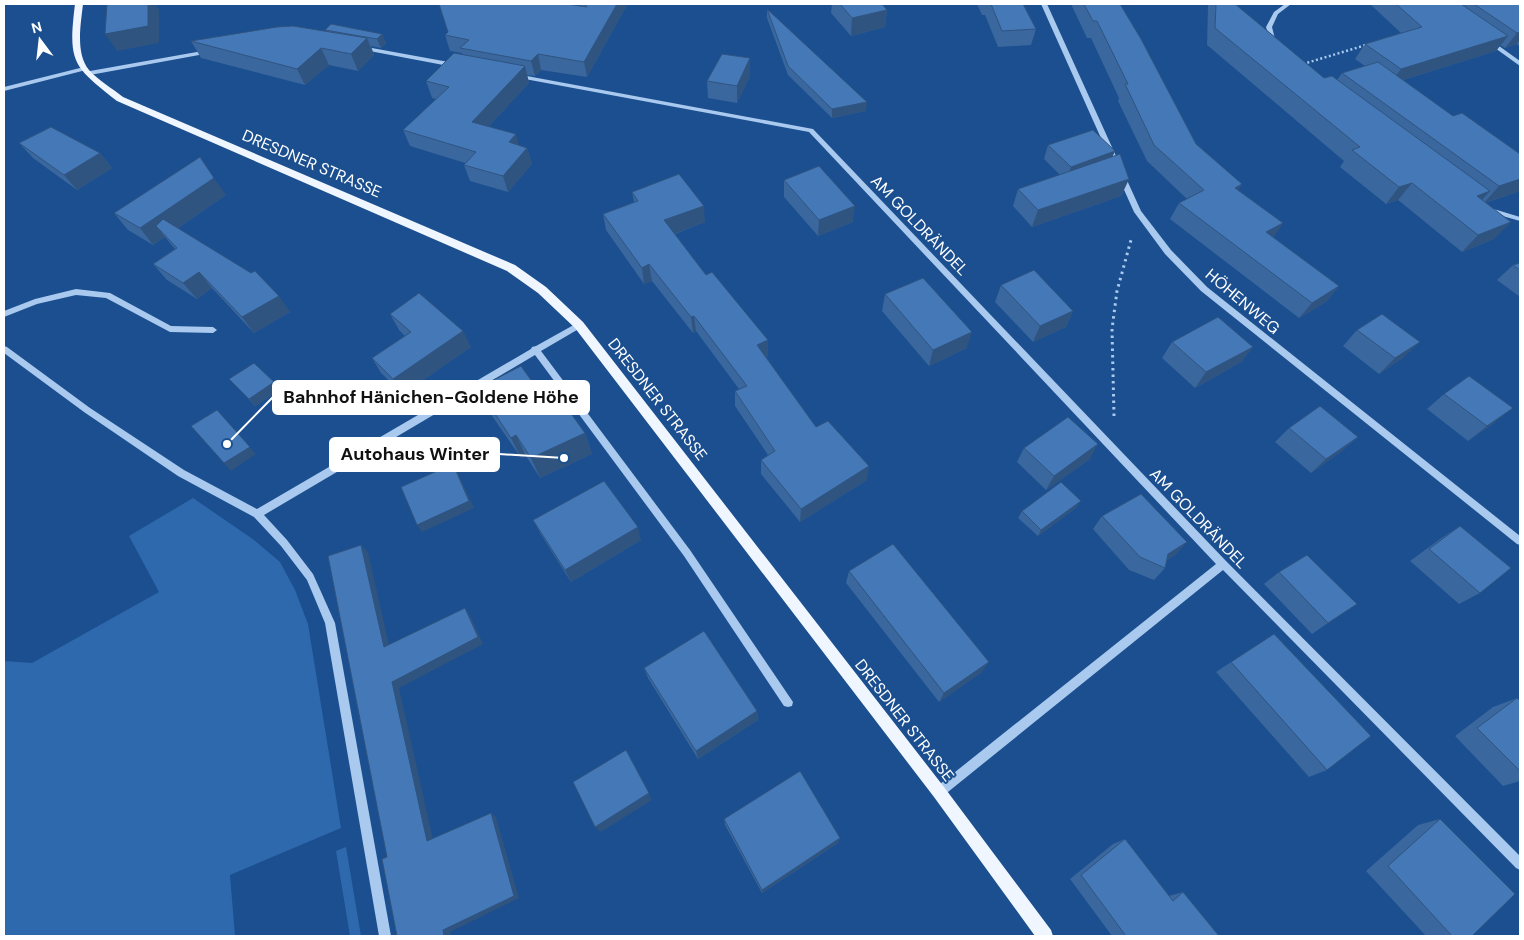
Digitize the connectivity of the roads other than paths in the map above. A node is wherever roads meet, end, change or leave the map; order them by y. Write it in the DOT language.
graph roads {
  1 [pos="80,4"];
  2 [pos="1044,4"];
  3 [pos="1288,4"];
  4 [pos="1480,35"];
  5 [pos="353,47"];
  6 [pos="217,50"];
  7 [pos="1520,64"];
  8 [pos="460,66"];
  9 [pos="1293,67"];
  10 [pos="87,71"];
  11 [pos="509,75"];
  12 [pos="4,89"];
  13 [pos="1482,207"];
  14 [pos="1520,219"];
  15 [pos="4,314"];
  16 [pos="579,325"];
  17 [pos="213,330"];
  18 [pos="4,349"];
  19 [pos="535,349"];
  20 [pos="257,514"];
  21 [pos="1520,541"];
  22 [pos="1223,564"];
  23 [pos="788,702"];
  24 [pos="938,792"];
  25 [pos="1520,864"];
  26 [pos="385,936"];
  27 [pos="1045,936"];
  1 -- 10 [label="main road"];
  2 -- 21 [label="street, HÖHENWEG"];
  3 -- 9 [label="street"];
  4 -- 7 [label="street"];
  5 -- 8 [label="street"];
  6 -- 10 [label="street"];
  10 -- 12 [label="street"];
  10 -- 16 [label="main road, DRESDNER STRASSE"];
  11 -- 22 [label="street, AM GOLDRÄNDEL"];
  13 -- 14 [label="street"];
  15 -- 17 [label="street"];
  16 -- 19 [label="street"];
  16 -- 24 [label="main road, DRESDNER STRASSE"];
  18 -- 20 [label="street"];
  19 -- 20 [label="street"];
  19 -- 23 [label="street"];
  20 -- 26 [label="street"];
  22 -- 24 [label="street"];
  22 -- 25 [label="street, AM GOLDRÄNDEL"];
  24 -- 27 [label="main road, DRESDNER STRASSE"];
}
